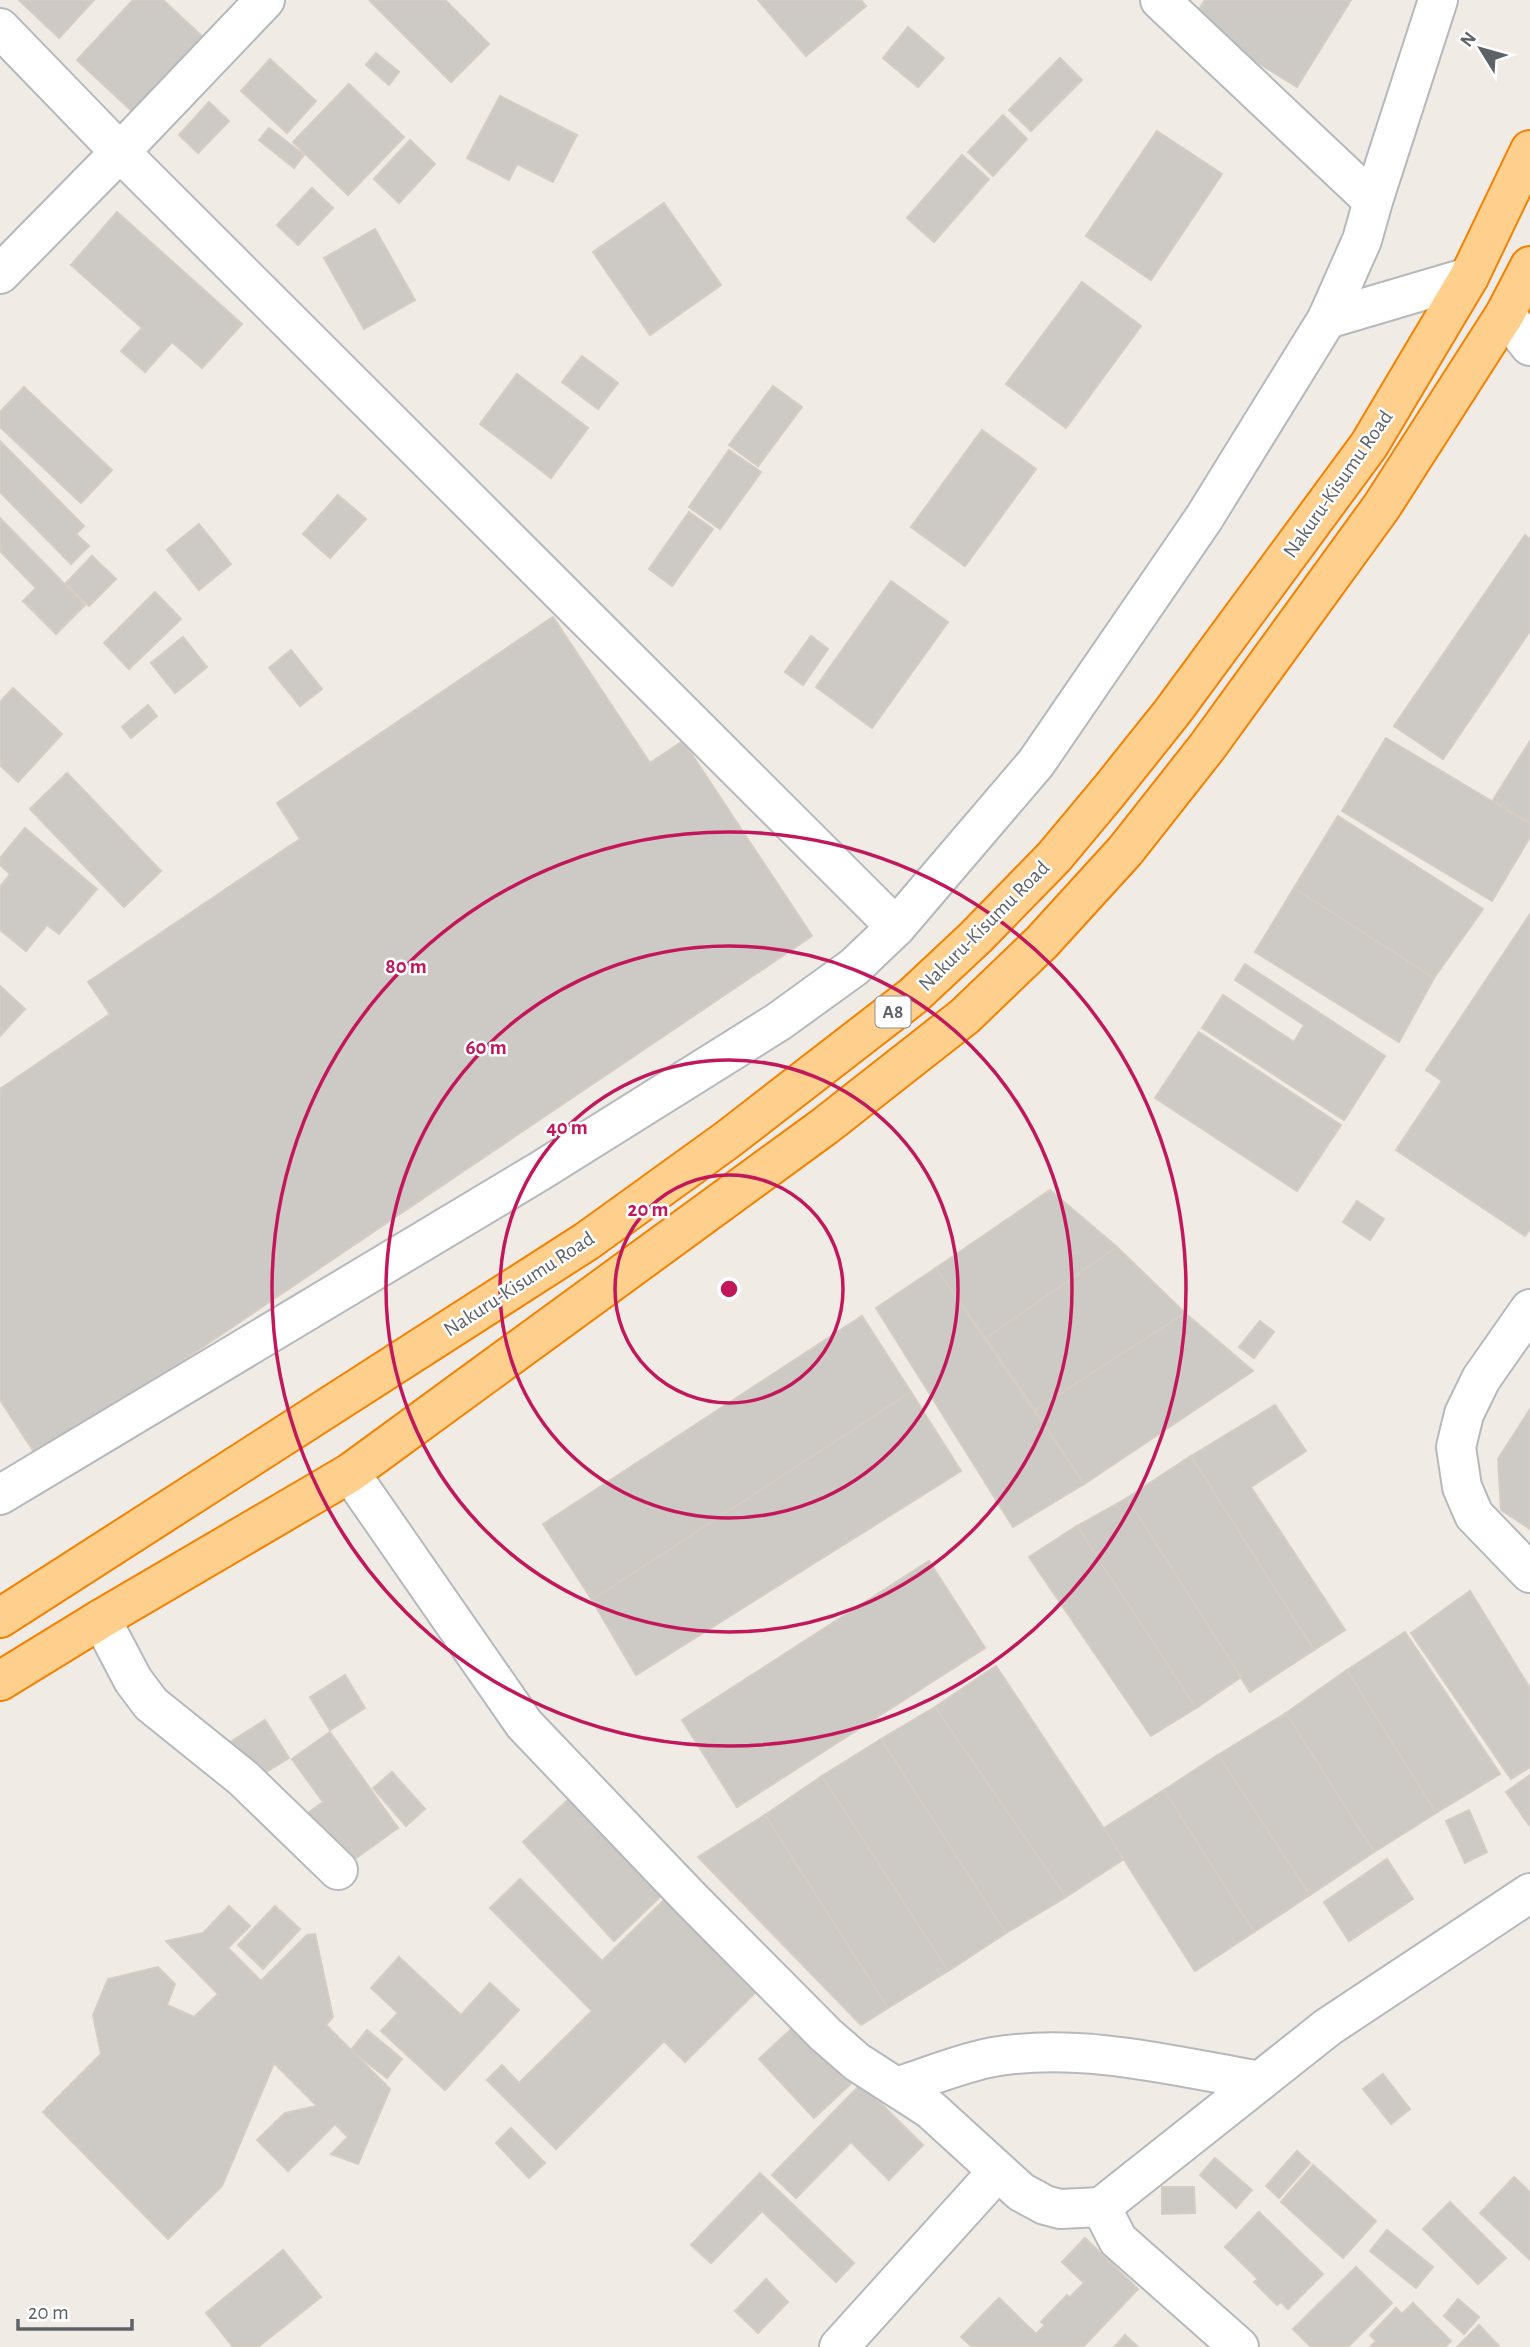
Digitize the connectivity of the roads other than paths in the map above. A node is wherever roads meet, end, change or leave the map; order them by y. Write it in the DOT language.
graph roads {
  1 [pos="265,0"];
  2 [pos="1160,0"];
  3 [pos="1438,0"];
  4 [pos="0,28"];
  5 [pos="1530,150"];
  6 [pos="120,152"];
  7 [pos="1373,201"];
  8 [pos="1530,266"];
  9 [pos="0,274"];
  10 [pos="1469,277"];
  11 [pos="1505,314"];
  12 [pos="1326,319"];
  13 [pos="1530,346"];
  14 [pos="896,927"];
  15 [pos="1530,1309"];
  16 [pos="350,1474"];
  17 [pos="0,1496"];
  18 [pos="1530,1573"];
  19 [pos="0,1618"];
  20 [pos="101,1619"];
  21 [pos="0,1681"];
  22 [pos="338,1870"];
  23 [pos="1530,1893"];
  24 [pos="1260,2081"];
  25 [pos="896,2087"];
  26 [pos="998,2172"];
  27 [pos="1101,2207"];
  28 [pos="839,2347"];
  29 [pos="1239,2347"];
  1 -- 6 [label="street"];
  2 -- 7 [label="street"];
  3 -- 7 [label="street"];
  4 -- 6 [label="street"];
  5 -- 10 [label="highway, Nakuru-Kisumu Road / A8"];
  6 -- 9 [label="street"];
  6 -- 14 [label="street"];
  7 -- 12 [label="street"];
  8 -- 11 [label="highway, A8"];
  10 -- 12 [label="street"];
  10 -- 19 [label="highway, Nakuru-Kisumu Road / A8"];
  11 -- 13 [label="street"];
  11 -- 16 [label="highway, A8"];
  12 -- 14 [label="street"];
  14 -- 17 [label="street"];
  15 -- 18 [label="street"];
  16 -- 20 [label="highway, A8"];
  16 -- 25 [label="street"];
  20 -- 21 [label="highway, A8"];
  20 -- 22 [label="street"];
  23 -- 24 [label="street"];
  24 -- 25 [label="street"];
  24 -- 27 [label="street"];
  25 -- 26 [label="street"];
  26 -- 27 [label="street"];
  26 -- 28 [label="street"];
  27 -- 29 [label="street"];
}
